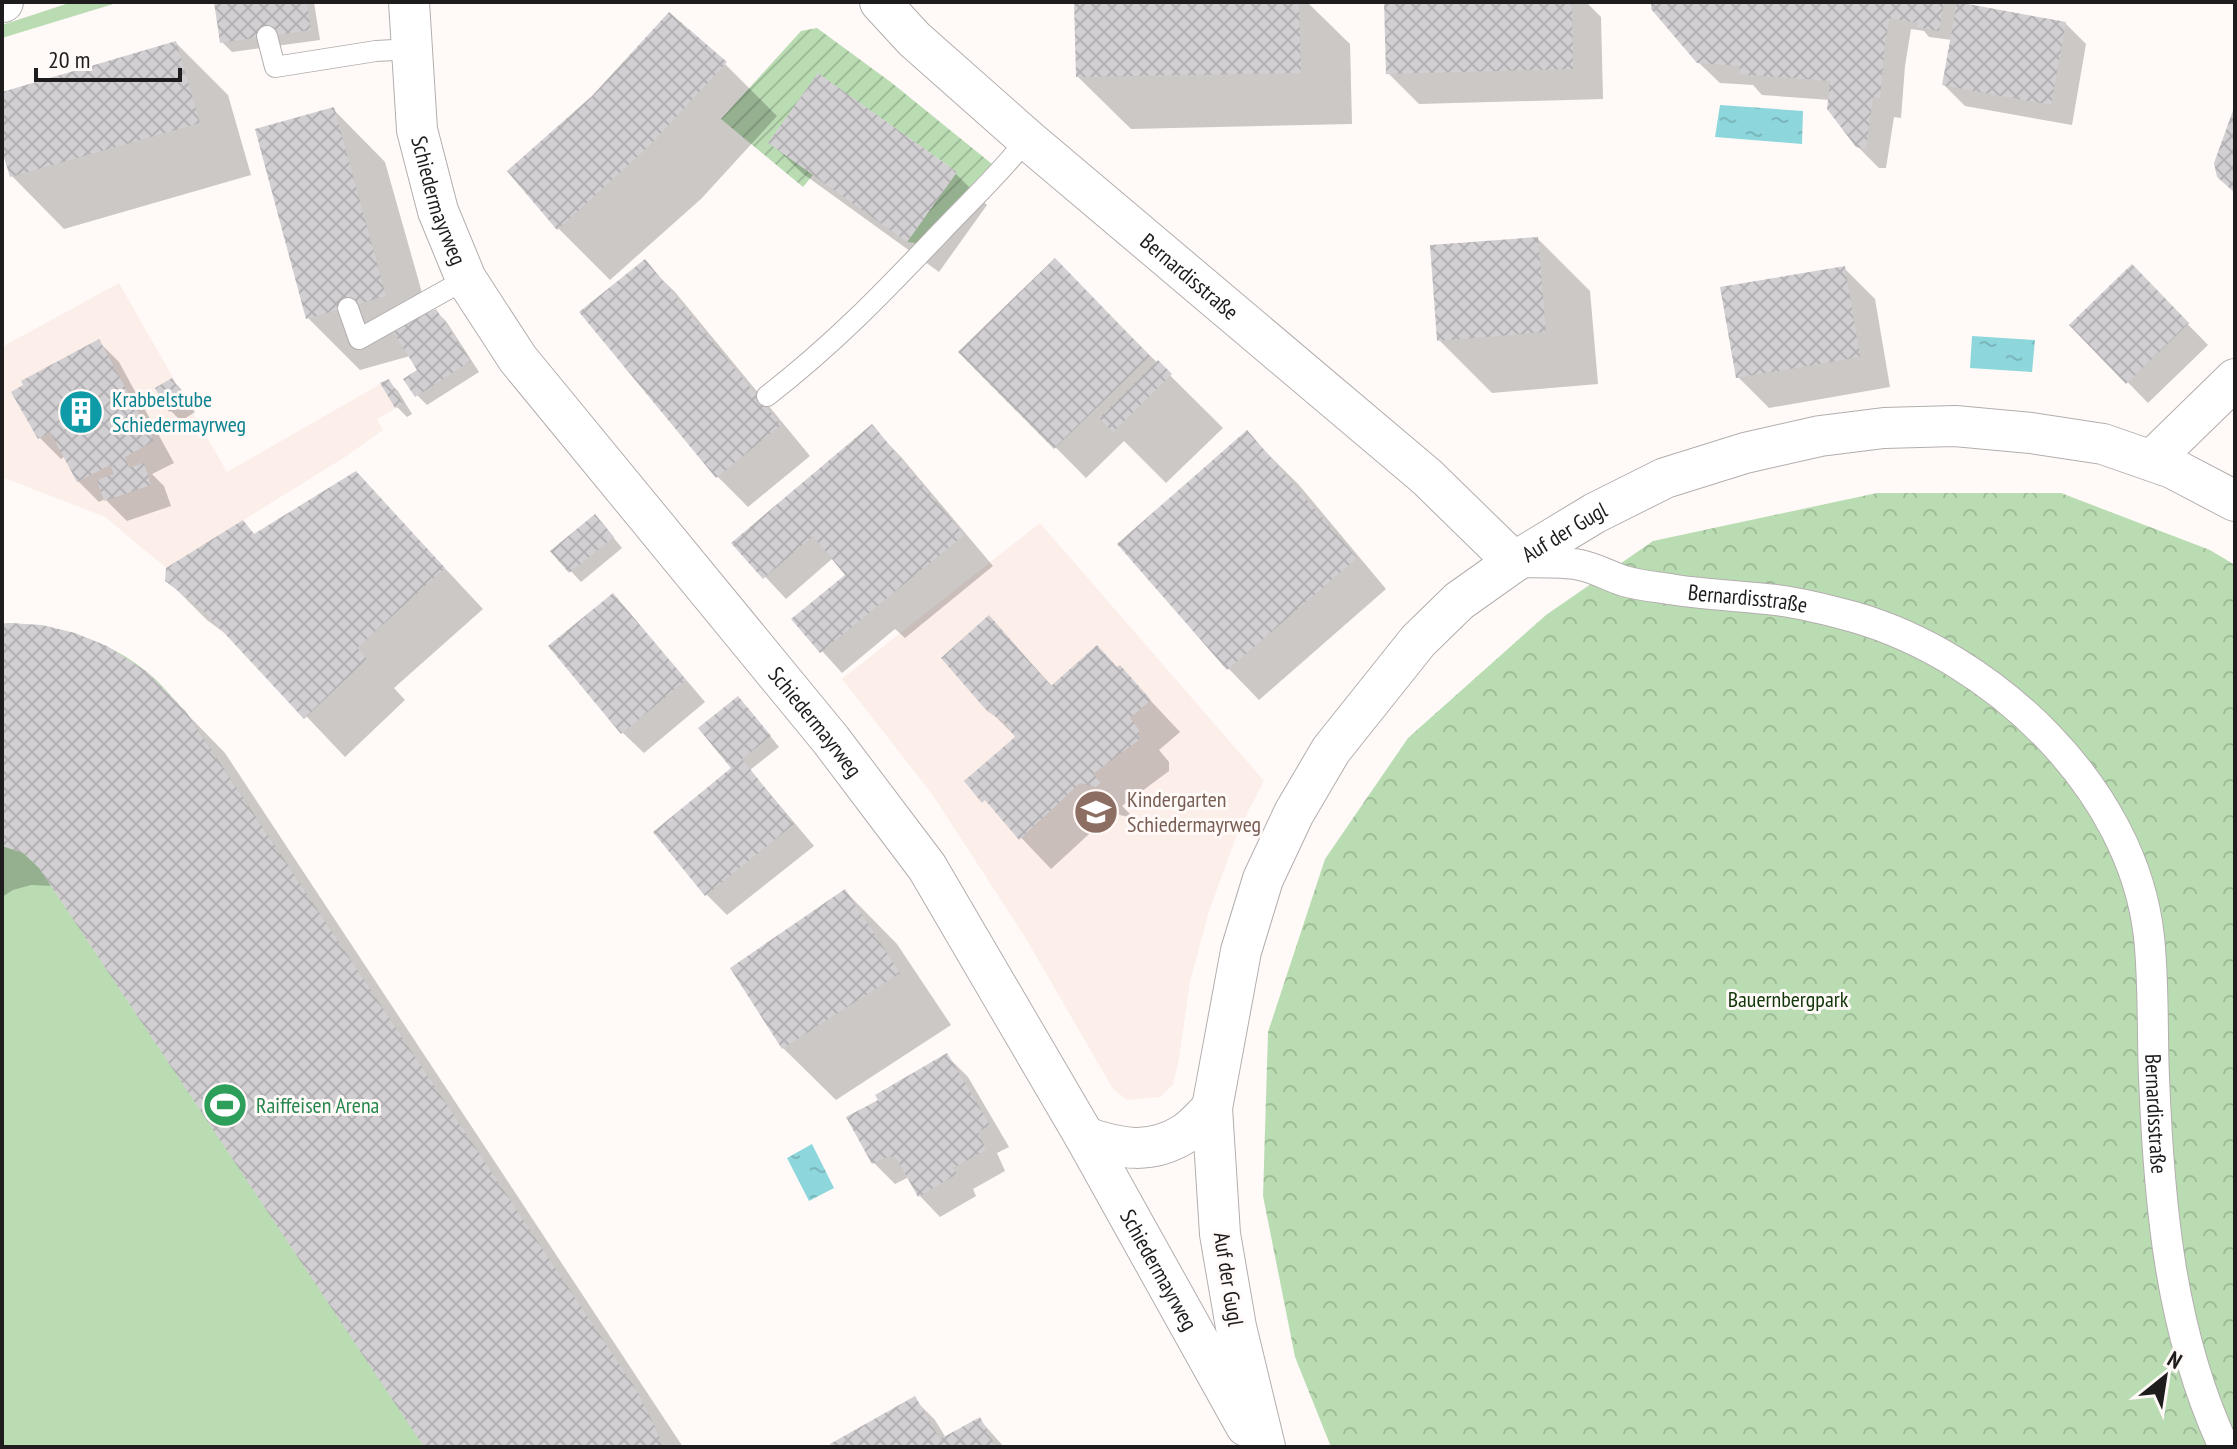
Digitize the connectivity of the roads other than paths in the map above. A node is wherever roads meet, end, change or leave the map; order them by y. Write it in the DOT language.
graph roads {
  1 [pos="409,2"];
  2 [pos="880,2"];
  3 [pos="267,36"];
  4 [pos="412,49"];
  5 [pos="1027,139"];
  6 [pos="466,279"];
  7 [pos="348,308"];
  8 [pos="2235,379"];
  9 [pos="767,396"];
  10 [pos="2152,460"];
  11 [pos="2235,501"];
  12 [pos="1514,562"];
  13 [pos="1212,1108"];
  14 [pos="1085,1137"];
  15 [pos="1258,1447"];
  16 [pos="1265,1447"];
  17 [pos="2224,1447"];
  1 -- 4 [label="street, Schiedermayrweg"];
  2 -- 5 [label="street, Bernardisstraße"];
  3 -- 4 [label="lane"];
  4 -- 6 [label="street, Schiedermayrweg"];
  5 -- 9 [label="lane"];
  5 -- 12 [label="street, Bernardisstraße"];
  6 -- 7 [label="lane"];
  6 -- 14 [label="street, Schiedermayrweg"];
  8 -- 10 [label="street"];
  10 -- 11 [label="street, Auf der Gugl"];
  10 -- 12 [label="street, Auf der Gugl"];
  12 -- 13 [label="street, Auf der Gugl"];
  12 -- 17 [label="street, Bernardisstraße"];
  13 -- 14 [label="street"];
  13 -- 16 [label="street, Auf der Gugl"];
  14 -- 15 [label="street, Schiedermayrweg"];
}
